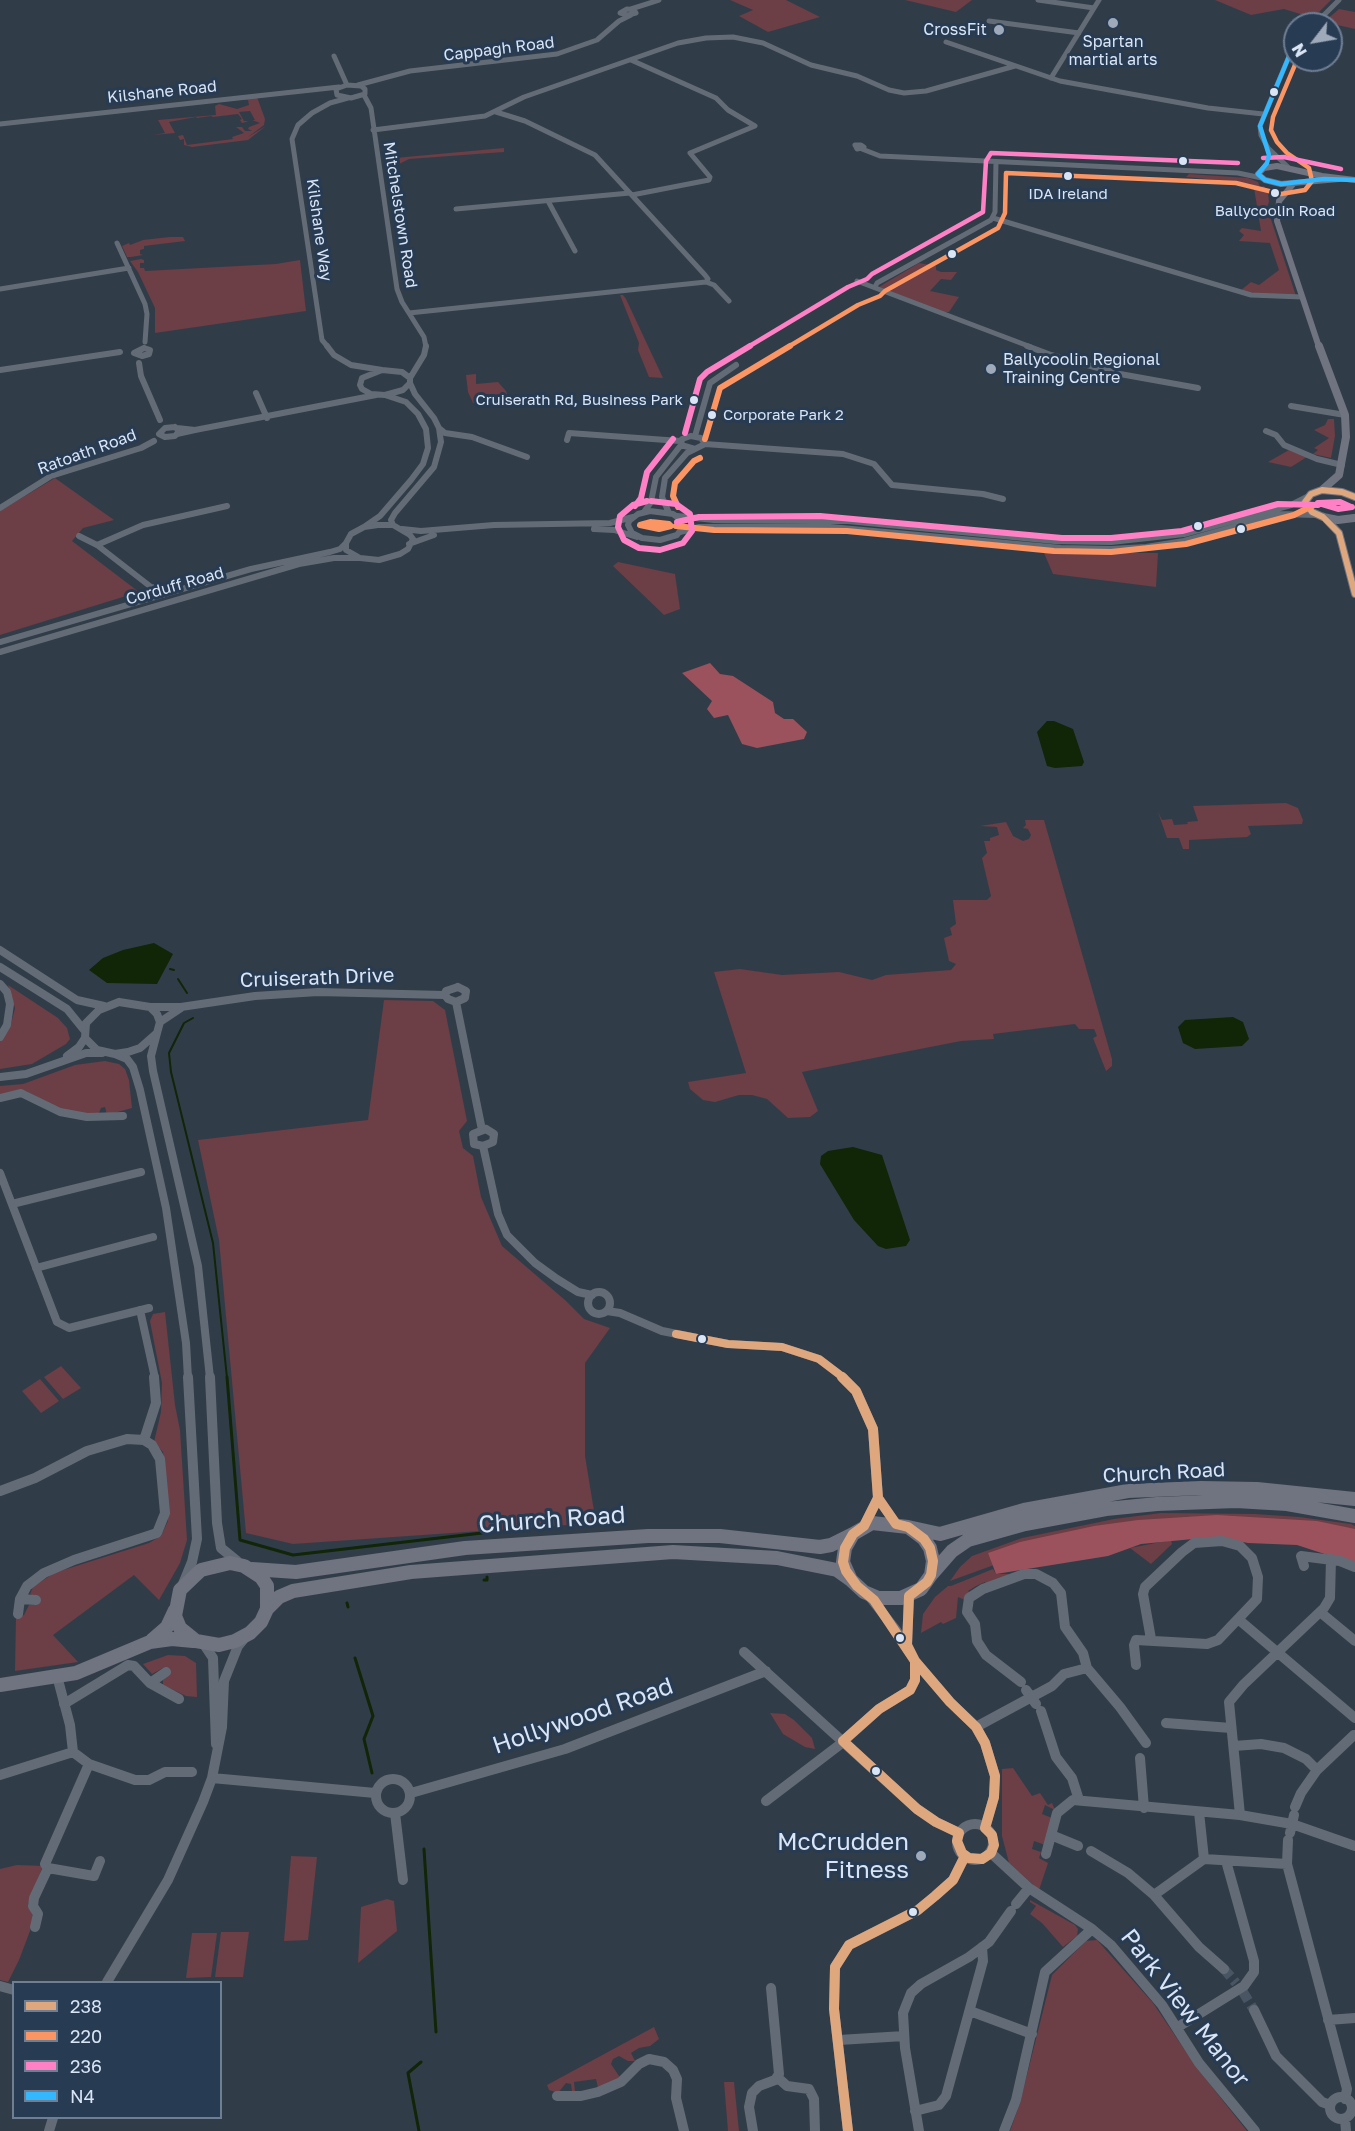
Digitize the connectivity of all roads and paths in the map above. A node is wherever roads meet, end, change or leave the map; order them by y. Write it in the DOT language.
graph roads {
  1 [pos="659,0"];
  2 [pos="1038,0"];
  3 [pos="1099,0"];
  4 [pos="1339,0"];
  5 [pos="1094,8"];
  6 [pos="632,12"];
  7 [pos="1327,12"];
  8 [pos="619,21"];
  9 [pos="989,21"];
  10 [pos="1079,33"];
  11 [pos="946,42"];
  12 [pos="334,56"];
  13 [pos="631,60"];
  14 [pos="1014,66"];
  15 [pos="1283,67"];
  16 [pos="1051,78"];
  17 [pos="373,82"];
  18 [pos="347,85"];
  19 [pos="358,85"];
  20 [pos="337,91"];
  21 [pos="364,92"];
  22 [pos="351,98"];
  23 [pos="366,101"];
  24 [pos="330,103"];
  25 [pos="496,112"];
  26 [pos="1263,114"];
  27 [pos="0,124"];
  28 [pos="374,130"];
  29 [pos="1268,148"];
  30 [pos="861,149"];
  31 [pos="996,162"];
  32 [pos="1288,167"];
  33 [pos="1262,169"];
  34 [pos="1297,171"];
  35 [pos="1238,173"];
  36 [pos="1262,178"];
  37 [pos="1339,179"];
  38 [pos="1355,180"];
  39 [pos="1269,182"];
  40 [pos="1296,182"];
  41 [pos="631,194"];
  42 [pos="548,201"];
  43 [pos="1279,201"];
  44 [pos="456,209"];
  45 [pos="993,218"];
  46 [pos="117,243"];
  47 [pos="575,251"];
  48 [pos="129,268"];
  49 [pos="857,281"];
  50 [pos="706,282"];
  51 [pos="875,287"];
  52 [pos="0,289"];
  53 [pos="1302,297"];
  54 [pos="729,301"];
  55 [pos="409,313"];
  56 [pos="146,348"];
  57 [pos="136,352"];
  58 [pos="418,362"];
  59 [pos="139,363"];
  60 [pos="351,365"];
  61 [pos="736,365"];
  62 [pos="0,370"];
  63 [pos="382,370"];
  64 [pos="395,370"];
  65 [pos="360,381"];
  66 [pos="410,381"];
  67 [pos="1198,388"];
  68 [pos="362,389"];
  69 [pos="256,393"];
  70 [pos="376,394"];
  71 [pos="385,395"];
  72 [pos="346,401"];
  73 [pos="1291,406"];
  74 [pos="1345,415"];
  75 [pos="267,417"];
  76 [pos="160,420"];
  77 [pos="168,427"];
  78 [pos="439,428"];
  79 [pos="177,431"];
  80 [pos="1266,431"];
  81 [pos="159,432"];
  82 [pos="466,436"];
  83 [pos="695,436"];
  84 [pos="168,437"];
  85 [pos="567,440"];
  86 [pos="154,441"];
  87 [pos="681,443"];
  88 [pos="705,444"];
  89 [pos="695,449"];
  90 [pos="439,453"];
  91 [pos="527,458"];
  92 [pos="1342,465"];
  93 [pos="1339,475"];
  94 [pos="1322,490"];
  95 [pos="1353,496"];
  96 [pos="1307,497"];
  97 [pos="1003,499"];
  98 [pos="227,506"];
  99 [pos="0,508"];
  100 [pos="644,512"];
  101 [pos="669,513"];
  102 [pos="677,516"];
  103 [pos="1320,516"];
  104 [pos="633,517"];
  105 [pos="1354,517"];
  106 [pos="393,525"];
  107 [pos="364,527"];
  108 [pos="402,529"];
  109 [pos="680,532"];
  110 [pos="1340,533"];
  111 [pos="79,537"];
  112 [pos="637,537"];
  113 [pos="346,543"];
  114 [pos="409,544"];
  115 [pos="97,545"];
  116 [pos="360,558"];
  117 [pos="220,578"];
  118 [pos="140,581"];
  119 [pos="1355,594"];
  120 [pos="69,623"];
  121 [pos="0,642"];
  122 [pos="0,652"];
  123 [pos="0,950"];
  124 [pos="0,967"];
  125 [pos="0,984"];
  126 [pos="445,995"];
  127 [pos="456,1002"];
  128 [pos="108,1005"];
  129 [pos="190,1006"];
  130 [pos="150,1007"];
  131 [pos="160,1022"];
  132 [pos="157,1033"];
  133 [pos="85,1034"];
  134 [pos="0,1037"];
  135 [pos="110,1053"];
  136 [pos="64,1059"];
  137 [pos="0,1077"];
  138 [pos="0,1098"];
  139 [pos="123,1116"];
  140 [pos="482,1130"];
  141 [pos="483,1146"];
  142 [pos="0,1173"];
  143 [pos="141,1173"];
  144 [pos="12,1204"];
  145 [pos="153,1237"];
  146 [pos="36,1268"];
  147 [pos="579,1292"];
  148 [pos="592,1295"];
  149 [pos="587,1306"];
  150 [pos="609,1308"];
  151 [pos="144,1440"];
  152 [pos="0,1491"];
  153 [pos="878,1498"];
  154 [pos="1355,1499"];
  155 [pos="1355,1516"];
  156 [pos="902,1525"];
  157 [pos="858,1530"];
  158 [pos="1331,1559"];
  159 [pos="1304,1566"];
  160 [pos="1355,1567"];
  161 [pos="248,1568"];
  162 [pos="931,1575"];
  163 [pos="851,1580"];
  164 [pos="180,1590"];
  165 [pos="864,1592"];
  166 [pos="909,1596"];
  167 [pos="20,1599"];
  168 [pos="36,1600"];
  169 [pos="267,1608"];
  170 [pos="175,1609"];
  171 [pos="1320,1612"];
  172 [pos="18,1614"];
  173 [pos="1238,1619"];
  174 [pos="250,1633"];
  175 [pos="1151,1639"];
  176 [pos="1355,1641"];
  177 [pos="150,1642"];
  178 [pos="200,1642"];
  179 [pos="907,1645"];
  180 [pos="744,1652"];
  181 [pos="1277,1653"];
  182 [pos="915,1661"];
  183 [pos="1136,1665"];
  184 [pos="1087,1668"];
  185 [pos="766,1671"];
  186 [pos="166,1672"];
  187 [pos="57,1676"];
  188 [pos="150,1683"];
  189 [pos="0,1685"];
  190 [pos="1031,1697"];
  191 [pos="179,1699"];
  192 [pos="64,1704"];
  193 [pos="1355,1718"];
  194 [pos="1166,1723"];
  195 [pos="976,1727"];
  196 [pos="1231,1728"];
  197 [pos="1354,1735"];
  198 [pos="843,1741"];
  199 [pos="1146,1743"];
  200 [pos="1234,1746"];
  201 [pos="216,1751"];
  202 [pos="73,1752"];
  203 [pos="1140,1758"];
  204 [pos="89,1764"];
  205 [pos="1317,1770"];
  206 [pos="192,1772"];
  207 [pos="0,1774"];
  208 [pos="212,1778"];
  209 [pos="375,1793"];
  210 [pos="411,1793"];
  211 [pos="1079,1800"];
  212 [pos="766,1801"];
  213 [pos="1144,1808"];
  214 [pos="1199,1812"];
  215 [pos="394,1813"];
  216 [pos="1240,1815"];
  217 [pos="1292,1824"];
  218 [pos="985,1828"];
  219 [pos="958,1833"];
  220 [pos="1051,1835"];
  221 [pos="1078,1846"];
  222 [pos="1355,1846"];
  223 [pos="1091,1851"];
  224 [pos="991,1853"];
  225 [pos="1046,1854"];
  226 [pos="965,1856"];
  227 [pos="1204,1859"];
  228 [pos="100,1861"];
  229 [pos="1226,1861"];
  230 [pos="1287,1864"];
  231 [pos="48,1868"];
  232 [pos="403,1880"];
  233 [pos="1029,1888"];
  234 [pos="1154,1895"];
  235 [pos="35,1927"];
  236 [pos="1092,1929"];
  237 [pos="982,1947"];
  238 [pos="1224,1969"];
  239 [pos="108,1981"];
  240 [pos="771,1988"];
  241 [pos="1254,2010"];
  242 [pos="970,2011"];
  243 [pos="1355,2018"];
  244 [pos="1328,2020"];
  245 [pos="1178,2027"];
  246 [pos="1032,2034"];
  247 [pos="904,2036"];
  248 [pos="839,2040"];
  249 [pos="777,2077"];
  250 [pos="557,2096"];
  251 [pos="1345,2099"];
  252 [pos="1330,2105"];
  253 [pos="915,2111"];
  254 [pos="1346,2125"];
  255 [pos="684,2131"];
  256 [pos="753,2131"];
  257 [pos="815,2131"];
  258 [pos="848,2131"];
  259 [pos="919,2131"];
  260 [pos="1004,2131"];
  261 [pos="1255,2131"];
  1 -- 6 [label="street, Cappagh Road"];
  2 -- 5 [label="street"];
  3 -- 5 [label="street"];
  4 -- 7 [label="street"];
  5 -- 10 [label="street"];
  6 -- 8 [label="street, Cappagh Road"];
  6 -- 8 [label="street"];
  8 -- 17 [label="street, Cappagh Road"];
  9 -- 10 [label="street"];
  10 -- 16 [label="street"];
  11 -- 14 [label="street"];
  12 -- 18 [label="street"];
  13 -- 14 [label="street"];
  13 -- 25 [label="street"];
  13 -- 41 [label="street"];
  14 -- 16 [label="street"];
  15 -- 26 [label="street"];
  16 -- 26 [label="street"];
  17 -- 19 [label="street, Cappagh Road"];
  17 -- 21 [label="street, Cappagh Road"];
  18 -- 19 [label="street, Cappagh Road"];
  18 -- 20 [label="street, Cappagh Road"];
  19 -- 21 [label="street"];
  20 -- 22 [label="street, Kilshane Road"];
  20 -- 24 [label="street, Kilshane Way"];
  20 -- 27 [label="street, Kilshane Road"];
  21 -- 22 [label="street, Kilshane Way"];
  21 -- 23 [label="street, Mitchelstown Road"];
  22 -- 23 [label="street"];
  22 -- 24 [label="street, Kilshane Way"];
  23 -- 28 [label="street, Mitchelstown Road"];
  24 -- 60 [label="street, Kilshane Way"];
  25 -- 28 [label="street"];
  25 -- 41 [label="street"];
  26 -- 29 [label="street"];
  28 -- 55 [label="street, Mitchelstown Road"];
  29 -- 32 [label="street"];
  29 -- 33 [label="street"];
  30 -- 31 [label="street"];
  31 -- 35 [label="street"];
  31 -- 45 [label="street"];
  32 -- 33 [label="main road"];
  32 -- 34 [label="main road"];
  33 -- 35 [label="street"];
  33 -- 36 [label="main road"];
  34 -- 37 [label="main road"];
  34 -- 40 [label="main road"];
  35 -- 36 [label="street"];
  36 -- 39 [label="main road"];
  37 -- 38 [label="main road"];
  37 -- 40 [label="main road"];
  39 -- 40 [label="main road"];
  39 -- 43 [label="main road"];
  40 -- 43 [label="main road"];
  41 -- 42 [label="street"];
  41 -- 50 [label="street"];
  42 -- 44 [label="street"];
  42 -- 47 [label="street"];
  43 -- 53 [label="main road"];
  45 -- 51 [label="street"];
  45 -- 53 [label="street"];
  46 -- 48 [label="street"];
  48 -- 52 [label="street"];
  48 -- 56 [label="street"];
  49 -- 51 [label="street"];
  50 -- 54 [label="street"];
  50 -- 55 [label="street"];
  51 -- 67 [label="street"];
  53 -- 74 [label="main road"];
  55 -- 58 [label="street, Mitchelstown Road"];
  56 -- 57 [label="street"];
  56 -- 59 [label="street"];
  57 -- 59 [label="street"];
  57 -- 62 [label="street"];
  58 -- 64 [label="street"];
  58 -- 66 [label="street, Mitchelstown Road"];
  59 -- 76 [label="street"];
  60 -- 63 [label="street, Kilshane Way"];
  60 -- 65 [label="street, Kilshane Way"];
  61 -- 83 [label="street"];
  63 -- 64 [label="street, Kilshane Way"];
  63 -- 65 [label="street"];
  64 -- 66 [label="street"];
  65 -- 68 [label="street, Kilshane Way"];
  66 -- 71 [label="street"];
  66 -- 78 [label="street"];
  68 -- 70 [label="street"];
  68 -- 72 [label="street"];
  69 -- 75 [label="street"];
  70 -- 71 [label="street"];
  70 -- 72 [label="street"];
  71 -- 107 [label="street"];
  72 -- 75 [label="street"];
  73 -- 74 [label="street"];
  74 -- 92 [label="main road"];
  75 -- 79 [label="street"];
  76 -- 77 [label="street"];
  76 -- 81 [label="street"];
  77 -- 79 [label="street"];
  77 -- 81 [label="street"];
  78 -- 82 [label="street"];
  78 -- 90 [label="street"];
  79 -- 84 [label="street, Ratoath Road"];
  80 -- 92 [label="street"];
  81 -- 84 [label="street"];
  81 -- 86 [label="street, Ratoath Road"];
  82 -- 90 [label="street"];
  82 -- 91 [label="street"];
  83 -- 87 [label="street"];
  83 -- 88 [label="street"];
  84 -- 86 [label="street, Ratoath Road"];
  85 -- 87 [label="street"];
  86 -- 99 [label="street, Ratoath Road"];
  87 -- 89 [label="street"];
  87 -- 100 [label="street"];
  88 -- 89 [label="street"];
  88 -- 97 [label="street"];
  89 -- 101 [label="street"];
  90 -- 106 [label="street"];
  92 -- 93 [label="main road"];
  93 -- 94 [label="main road"];
  93 -- 95 [label="main road"];
  94 -- 95 [label="main road"];
  94 -- 96 [label="main road"];
  96 -- 102 [label="street"];
  96 -- 103 [label="main road"];
  98 -- 115 [label="street"];
  100 -- 101 [label="street"];
  100 -- 104 [label="street"];
  101 -- 102 [label="street"];
  102 -- 109 [label="street"];
  103 -- 105 [label="main road"];
  103 -- 109 [label="street"];
  103 -- 110 [label="main road"];
  104 -- 108 [label="street"];
  104 -- 112 [label="street"];
  105 -- 110 [label="main road"];
  106 -- 107 [label="street"];
  106 -- 108 [label="street"];
  107 -- 113 [label="street, Corduff Road"];
  108 -- 114 [label="street"];
  109 -- 112 [label="street"];
  110 -- 119 [label="main road"];
  111 -- 115 [label="street"];
  112 -- 114 [label="street"];
  113 -- 116 [label="street"];
  113 -- 117 [label="street, Corduff Road"];
  114 -- 116 [label="street, Corduff Road"];
  115 -- 118 [label="street"];
  116 -- 122 [label="street, Corduff Road"];
  117 -- 118 [label="street"];
  117 -- 120 [label="street, Corduff Road"];
  118 -- 120 [label="street"];
  120 -- 121 [label="street, Corduff Road"];
  123 -- 128 [label="street"];
  124 -- 133 [label="street"];
  125 -- 134 [label="street"];
  126 -- 127 [label="street"];
  126 -- 127 [label="street, Cruiserath Drive"];
  126 -- 129 [label="street, Cruiserath Drive"];
  127 -- 140 [label="street"];
  128 -- 130 [label="street"];
  128 -- 133 [label="street"];
  129 -- 130 [label="street, Cruiserath Drive"];
  129 -- 131 [label="street, Cruiserath Drive"];
  130 -- 131 [label="street"];
  131 -- 132 [label="street"];
  132 -- 135 [label="street"];
  132 -- 161 [label="street"];
  133 -- 135 [label="street"];
  133 -- 136 [label="street"];
  135 -- 136 [label="street"];
  135 -- 164 [label="street"];
  136 -- 137 [label="street"];
  138 -- 139 [label="street"];
  140 -- 141 [label="street"];
  140 -- 141 [label="street"];
  141 -- 147 [label="street"];
  142 -- 144 [label="street"];
  143 -- 144 [label="street"];
  144 -- 146 [label="street"];
  145 -- 146 [label="street"];
  146 -- 151 [label="street"];
  147 -- 148 [label="street"];
  147 -- 149 [label="street"];
  148 -- 149 [label="street"];
  148 -- 150 [label="street"];
  149 -- 150 [label="street"];
  150 -- 153 [label="street"];
  151 -- 152 [label="street"];
  151 -- 167 [label="street"];
  153 -- 156 [label="street"];
  153 -- 157 [label="street"];
  154 -- 156 [label="main road, Church Road"];
  155 -- 162 [label="main road, Church Road"];
  156 -- 157 [label="main road"];
  156 -- 162 [label="main road"];
  157 -- 161 [label="main road, Church Road"];
  157 -- 163 [label="main road"];
  158 -- 159 [label="street"];
  158 -- 160 [label="street"];
  158 -- 171 [label="street"];
  161 -- 164 [label="main road"];
  161 -- 169 [label="main road"];
  162 -- 166 [label="main road"];
  163 -- 165 [label="main road"];
  163 -- 169 [label="main road, Church Road"];
  164 -- 170 [label="main road"];
  165 -- 166 [label="main road"];
  165 -- 179 [label="street"];
  166 -- 179 [label="street"];
  167 -- 168 [label="street"];
  167 -- 172 [label="street"];
  169 -- 174 [label="main road"];
  170 -- 177 [label="main road"];
  170 -- 178 [label="main road"];
  171 -- 176 [label="street"];
  171 -- 181 [label="street"];
  173 -- 175 [label="street"];
  173 -- 175 [label="street"];
  173 -- 181 [label="street"];
  174 -- 178 [label="main road"];
  174 -- 201 [label="street"];
  175 -- 183 [label="street"];
  177 -- 178 [label="main road"];
  177 -- 187 [label="main road"];
  178 -- 201 [label="street"];
  179 -- 182 [label="street"];
  180 -- 185 [label="street"];
  181 -- 193 [label="street"];
  181 -- 196 [label="street"];
  182 -- 195 [label="street"];
  182 -- 198 [label="street"];
  184 -- 190 [label="street"];
  184 -- 190 [label="street"];
  184 -- 199 [label="street"];
  185 -- 198 [label="street"];
  185 -- 210 [label="street, Hollywood Road"];
  186 -- 188 [label="street"];
  187 -- 189 [label="main road"];
  187 -- 192 [label="street"];
  188 -- 191 [label="street"];
  188 -- 192 [label="street"];
  190 -- 195 [label="street"];
  190 -- 211 [label="street"];
  192 -- 202 [label="street"];
  194 -- 196 [label="street"];
  195 -- 218 [label="street"];
  196 -- 200 [label="street"];
  197 -- 205 [label="street"];
  198 -- 212 [label="street"];
  198 -- 219 [label="street"];
  200 -- 205 [label="street"];
  200 -- 216 [label="street"];
  201 -- 208 [label="street"];
  202 -- 204 [label="street"];
  202 -- 207 [label="street"];
  203 -- 213 [label="street"];
  204 -- 206 [label="street"];
  204 -- 231 [label="street"];
  205 -- 217 [label="street"];
  208 -- 209 [label="street"];
  208 -- 239 [label="street"];
  209 -- 210 [label="street"];
  209 -- 215 [label="street"];
  210 -- 215 [label="street"];
  211 -- 213 [label="street"];
  211 -- 220 [label="street"];
  213 -- 214 [label="street"];
  214 -- 216 [label="street"];
  214 -- 227 [label="street"];
  215 -- 232 [label="street"];
  216 -- 217 [label="street"];
  217 -- 222 [label="street"];
  217 -- 230 [label="street"];
  218 -- 219 [label="street"];
  218 -- 224 [label="street"];
  219 -- 226 [label="street"];
  220 -- 221 [label="street"];
  220 -- 225 [label="street"];
  223 -- 234 [label="street"];
  224 -- 226 [label="street"];
  224 -- 233 [label="street, Park View Manor"];
  226 -- 248 [label="street"];
  227 -- 229 [label="street"];
  227 -- 234 [label="street"];
  228 -- 231 [label="street"];
  229 -- 230 [label="street"];
  229 -- 245 [label="street"];
  230 -- 244 [label="street"];
  231 -- 235 [label="street"];
  233 -- 236 [label="street, Park View Manor"];
  233 -- 237 [label="street"];
  234 -- 238 [label="street"];
  236 -- 245 [label="street, Park View Manor"];
  236 -- 246 [label="street"];
  237 -- 242 [label="street"];
  237 -- 247 [label="street"];
  240 -- 249 [label="street"];
  241 -- 252 [label="street"];
  242 -- 246 [label="street"];
  242 -- 253 [label="street"];
  243 -- 244 [label="street"];
  244 -- 251 [label="street"];
  245 -- 261 [label="street, Park View Manor"];
  246 -- 260 [label="street"];
  247 -- 248 [label="street"];
  247 -- 253 [label="street"];
  248 -- 258 [label="street"];
  249 -- 256 [label="street"];
  249 -- 257 [label="street"];
  250 -- 255 [label="street"];
  251 -- 252 [label="street"];
  251 -- 254 [label="street"];
  252 -- 254 [label="street"];
  253 -- 259 [label="street"];
}
